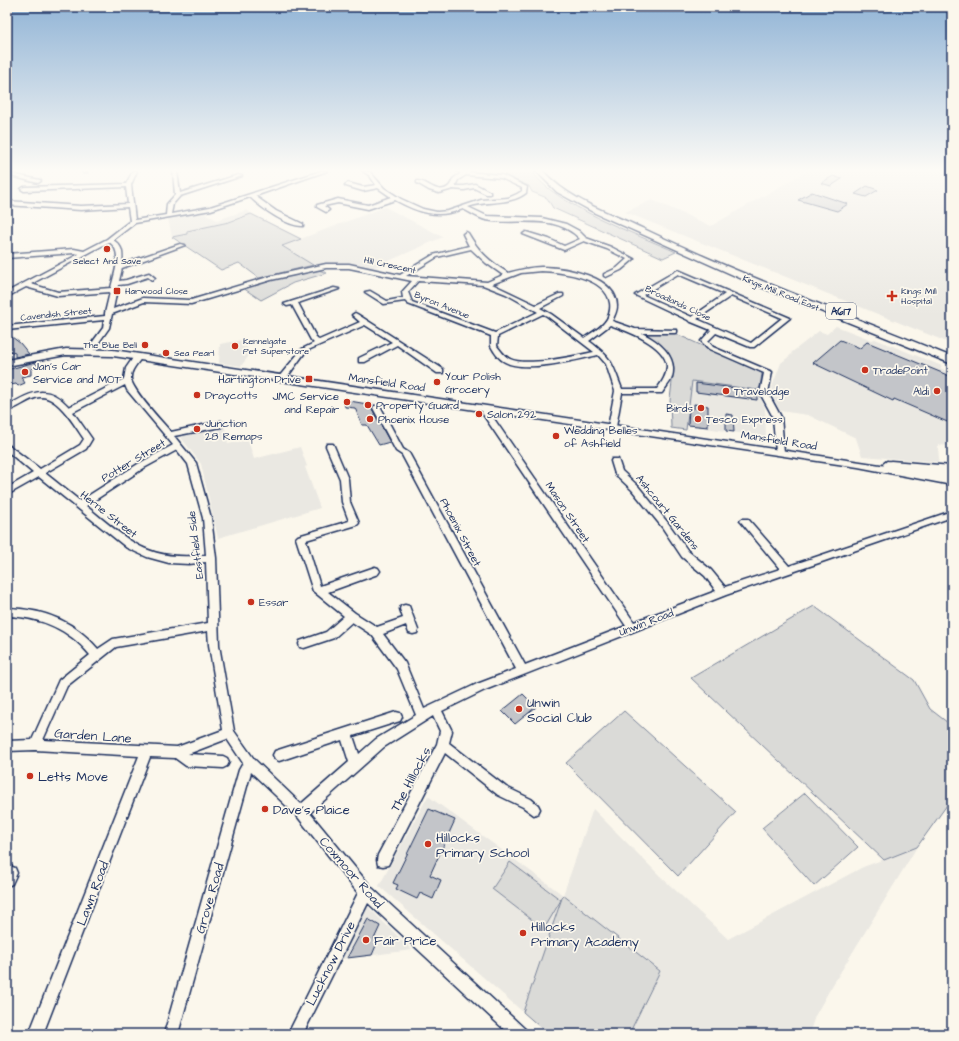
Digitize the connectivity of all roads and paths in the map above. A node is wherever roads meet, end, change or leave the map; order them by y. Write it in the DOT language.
graph roads {
  1 [pos="147,220"];
  2 [pos="288,220"];
  3 [pos="508,220"];
  4 [pos="617,220"];
  5 [pos="133,222"];
  6 [pos="294,223"];
  7 [pos="301,225"];
  8 [pos="283,228"];
  9 [pos="635,228"];
  10 [pos="466,234"];
  11 [pos="526,234"];
  12 [pos="584,239"];
  13 [pos="109,240"];
  14 [pos="182,245"];
  15 [pos="472,247"];
  16 [pos="86,253"];
  17 [pos="7,256"];
  18 [pos="119,266"];
  19 [pos="506,275"];
  20 [pos="606,275"];
  21 [pos="401,277"];
  22 [pos="152,278"];
  23 [pos="417,280"];
  24 [pos="488,284"];
  25 [pos="26,285"];
  26 [pos="115,287"];
  27 [pos="336,289"];
  28 [pos="368,292"];
  29 [pos="730,294"];
  30 [pos="7,295"];
  31 [pos="561,295"];
  32 [pos="407,299"];
  33 [pos="536,308"];
  34 [pos="543,312"];
  35 [pos="355,315"];
  36 [pos="107,316"];
  37 [pos="691,320"];
  38 [pos="365,322"];
  39 [pos="609,322"];
  40 [pos="7,328"];
  41 [pos="715,330"];
  42 [pos="635,331"];
  43 [pos="674,331"];
  44 [pos="495,335"];
  45 [pos="586,340"];
  46 [pos="318,343"];
  47 [pos="396,343"];
  48 [pos="90,351"];
  49 [pos="600,352"];
  50 [pos="952,356"];
  51 [pos="138,357"];
  52 [pos="362,360"];
  53 [pos="952,361"];
  54 [pos="7,363"];
  55 [pos="440,371"];
  56 [pos="282,378"];
  57 [pos="126,381"];
  58 [pos="619,391"];
  59 [pos="377,408"];
  60 [pos="7,409"];
  61 [pos="486,409"];
  62 [pos="68,411"];
  63 [pos="221,424"];
  64 [pos="612,427"];
  65 [pos="168,435"];
  66 [pos="178,446"];
  67 [pos="330,446"];
  68 [pos="7,447"];
  69 [pos="780,452"];
  70 [pos="615,461"];
  71 [pos="858,464"];
  72 [pos="39,474"];
  73 [pos="951,477"];
  74 [pos="7,492"];
  75 [pos="80,506"];
  76 [pos="952,514"];
  77 [pos="745,521"];
  78 [pos="212,558"];
  79 [pos="787,570"];
  80 [pos="375,571"];
  81 [pos="320,590"];
  82 [pos="723,592"];
  83 [pos="405,609"];
  84 [pos="8,612"];
  85 [pos="351,616"];
  86 [pos="409,620"];
  87 [pos="213,626"];
  88 [pos="632,627"];
  89 [pos="413,630"];
  90 [pos="376,632"];
  91 [pos="304,644"];
  92 [pos="96,655"];
  93 [pos="522,670"];
  94 [pos="436,709"];
  95 [pos="396,717"];
  96 [pos="422,717"];
  97 [pos="229,733"];
  98 [pos="346,733"];
  99 [pos="443,745"];
  100 [pos="7,746"];
  101 [pos="35,746"];
  102 [pos="146,753"];
  103 [pos="177,753"];
  104 [pos="279,755"];
  105 [pos="222,762"];
  106 [pos="250,763"];
  107 [pos="356,764"];
  108 [pos="534,809"];
  109 [pos="301,812"];
  110 [pos="383,860"];
  111 [pos="366,892"];
  112 [pos="36,1034"];
  113 [pos="170,1034"];
  114 [pos="295,1034"];
  115 [pos="520,1034"];
  1 -- 5 [label="street"];
  2 -- 6 [label="street"];
  3 -- 12 [label="street"];
  4 -- 9 [label="highway, Kings Mill Road East / A617"];
  5 -- 13 [label="street"];
  6 -- 7 [label="street"];
  6 -- 8 [label="street"];
  9 -- 50 [label="highway, Kings Mill Road East / A617"];
  9 -- 53 [label="highway, Kings Mill Road East / A617"];
  10 -- 15 [label="street"];
  11 -- 12 [label="street"];
  12 -- 20 [label="street"];
  13 -- 16 [label="street"];
  13 -- 18 [label="street"];
  14 -- 18 [label="street"];
  15 -- 19 [label="street"];
  15 -- 21 [label="street"];
  16 -- 17 [label="street"];
  16 -- 25 [label="street"];
  18 -- 26 [label="street"];
  19 -- 24 [label="street"];
  19 -- 39 [label="street"];
  21 -- 23 [label="street, Hill Crescent"];
  21 -- 36 [label="street, Hill Crescent"];
  22 -- 26 [label="street"];
  23 -- 24 [label="street, Hill Crescent"];
  23 -- 32 [label="street, Byron Avenue"];
  24 -- 33 [label="street, Hill Crescent"];
  25 -- 26 [label="street"];
  25 -- 30 [label="street"];
  26 -- 36 [label="street"];
  27 -- 46 [label="street"];
  28 -- 32 [label="street"];
  29 -- 37 [label="street"];
  29 -- 37 [label="street, Broadlands Close"];
  29 -- 41 [label="street, Broadlands Close"];
  31 -- 33 [label="street"];
  32 -- 44 [label="street, Byron Avenue"];
  33 -- 34 [label="street, Hill Crescent"];
  34 -- 44 [label="street"];
  34 -- 45 [label="street, Hill Crescent"];
  35 -- 38 [label="street"];
  36 -- 40 [label="street, Cavendish Street"];
  36 -- 48 [label="street"];
  37 -- 41 [label="street, Broadlands Close"];
  38 -- 46 [label="street"];
  38 -- 47 [label="street"];
  39 -- 42 [label="street"];
  39 -- 45 [label="street"];
  41 -- 69 [label="street"];
  42 -- 43 [label="street"];
  42 -- 58 [label="street"];
  44 -- 49 [label="street"];
  45 -- 49 [label="street, Hill Crescent"];
  46 -- 56 [label="street"];
  47 -- 52 [label="street"];
  47 -- 55 [label="street"];
  48 -- 51 [label="main road, Mansfield Road"];
  48 -- 54 [label="main road, Mansfield Road"];
  49 -- 58 [label="street, Hill Crescent"];
  51 -- 56 [label="main road, Mansfield Road"];
  51 -- 57 [label="street"];
  56 -- 61 [label="main road, Mansfield Road"];
  57 -- 62 [label="street"];
  57 -- 65 [label="street, Eastfield Side"];
  58 -- 64 [label="street"];
  59 -- 93 [label="street, Phoenix Street"];
  60 -- 62 [label="street"];
  61 -- 64 [label="main road, Mansfield Road"];
  61 -- 88 [label="street, Mason Street"];
  62 -- 72 [label="street"];
  63 -- 65 [label="street"];
  64 -- 69 [label="main road, Mansfield Road"];
  65 -- 66 [label="street, Eastfield Side"];
  66 -- 75 [label="street, Potter Street"];
  66 -- 78 [label="street, Eastfield Side"];
  67 -- 81 [label="street"];
  68 -- 72 [label="street, Herne Street"];
  69 -- 71 [label="main road, Mansfield Road"];
  70 -- 82 [label="street, Ashcourt Gardens"];
  71 -- 73 [label="main road, Mansfield Road"];
  71 -- 73 [label="main road, Mansfield Road"];
  72 -- 74 [label="street"];
  72 -- 75 [label="street, Herne Street"];
  75 -- 78 [label="street, Herne Street"];
  76 -- 79 [label="street, Unwin Road"];
  77 -- 79 [label="street"];
  78 -- 87 [label="street, Eastfield Side"];
  79 -- 82 [label="street, Unwin Road"];
  80 -- 81 [label="street"];
  81 -- 85 [label="street"];
  82 -- 88 [label="street, Unwin Road"];
  83 -- 86 [label="street"];
  84 -- 92 [label="street"];
  85 -- 90 [label="street"];
  85 -- 91 [label="street"];
  86 -- 89 [label="street"];
  86 -- 90 [label="street"];
  87 -- 92 [label="street"];
  87 -- 97 [label="street, Eastfield Side"];
  88 -- 93 [label="street, Unwin Road"];
  90 -- 96 [label="street"];
  92 -- 101 [label="street"];
  93 -- 94 [label="street, Unwin Road"];
  94 -- 96 [label="street, Unwin Road"];
  94 -- 99 [label="street, The Hillocks"];
  95 -- 98 [label="street"];
  96 -- 107 [label="street, Unwin Road"];
  97 -- 103 [label="street, Garden Lane"];
  97 -- 106 [label="street, Coxmoor Road"];
  98 -- 104 [label="street"];
  98 -- 107 [label="street"];
  99 -- 108 [label="street"];
  99 -- 110 [label="street, The Hillocks"];
  100 -- 101 [label="street, Garden Lane"];
  101 -- 102 [label="street, Garden Lane"];
  102 -- 103 [label="street, Garden Lane"];
  102 -- 112 [label="street, Lawn Road"];
  103 -- 105 [label="street, Garden Lane"];
  106 -- 109 [label="street, Coxmoor Road"];
  106 -- 113 [label="street, Grove Road"];
  107 -- 109 [label="street, Unwin Road"];
  109 -- 111 [label="street, Coxmoor Road"];
  111 -- 114 [label="street, Lucknow Drive"];
  111 -- 115 [label="street, Coxmoor Road"];
}
